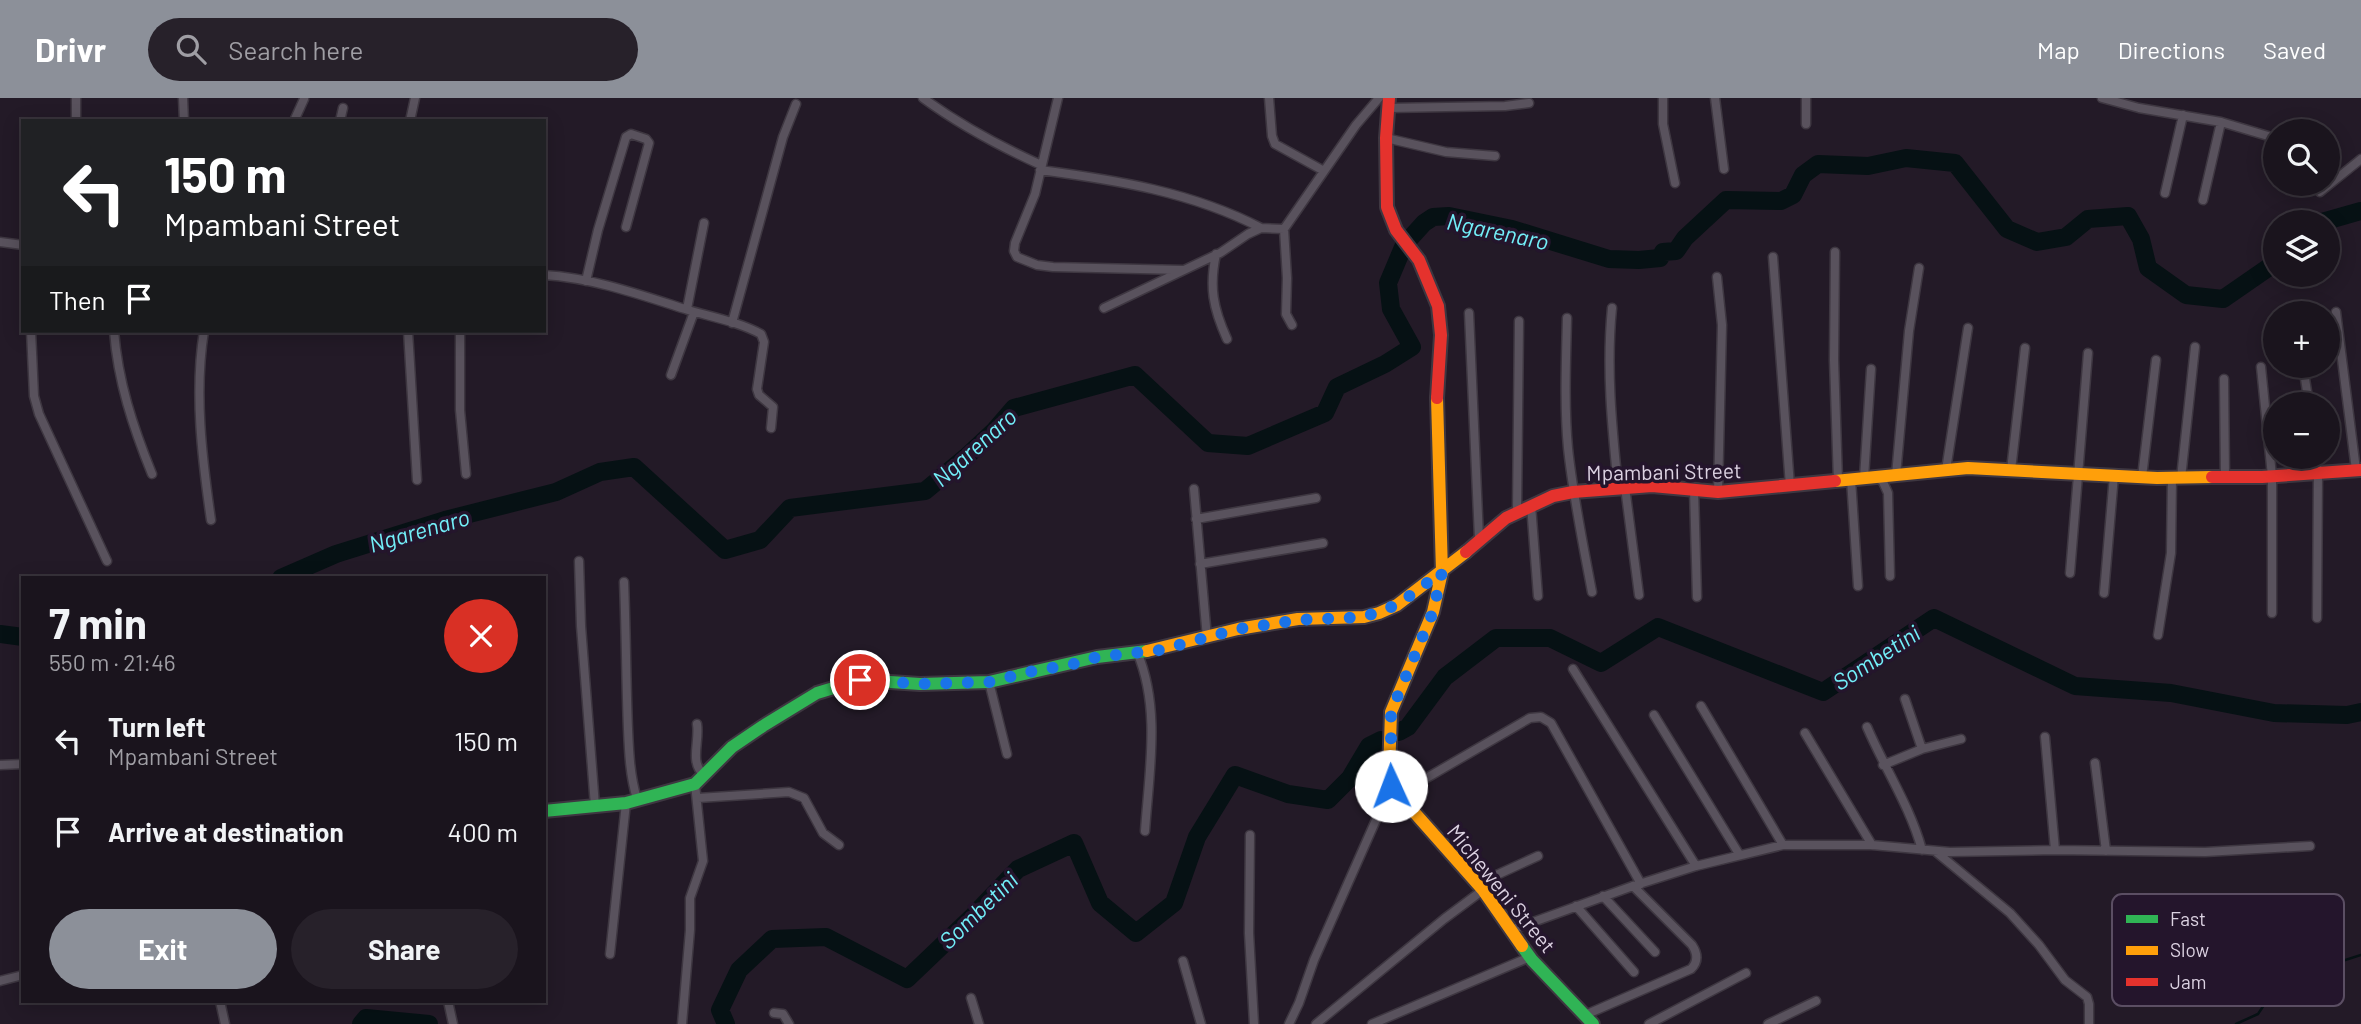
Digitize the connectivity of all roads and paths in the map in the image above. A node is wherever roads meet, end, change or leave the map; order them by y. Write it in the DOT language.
graph roads {
  1 [pos="76,98"];
  2 [pos="183,98"];
  3 [pos="415,98"];
  4 [pos="923,98"];
  5 [pos="1058,98"];
  6 [pos="1269,98"];
  7 [pos="1663,98"];
  8 [pos="1715,98"];
  9 [pos="1806,98"];
  10 [pos="2102,98"];
  11 [pos="2141,98"];
  12 [pos="304,99"];
  13 [pos="1385,101"];
  14 [pos="1529,103"];
  15 [pos="796,104"];
  16 [pos="343,108"];
  17 [pos="2139,108"];
  18 [pos="2183,115"];
  19 [pos="76,119"];
  20 [pos="184,119"];
  21 [pos="295,119"];
  22 [pos="340,119"];
  23 [pos="410,119"];
  24 [pos="2221,122"];
  25 [pos="1807,124"];
  26 [pos="2263,135"];
  27 [pos="1386,138"];
  28 [pos="1495,156"];
  29 [pos="2360,160"];
  30 [pos="1040,168"];
  31 [pos="1724,169"];
  32 [pos="1324,171"];
  33 [pos="2340,176"];
  34 [pos="1675,183"];
  35 [pos="2165,193"];
  36 [pos="2203,200"];
  37 [pos="704,223"];
  38 [pos="626,227"];
  39 [pos="1261,228"];
  40 [pos="1284,229"];
  41 [pos="0,242"];
  42 [pos="21,245"];
  43 [pos="1835,252"];
  44 [pos="1216,254"];
  45 [pos="1773,257"];
  46 [pos="1919,268"];
  47 [pos="1183,270"];
  48 [pos="546,275"];
  49 [pos="1717,277"];
  50 [pos="586,281"];
  51 [pos="1104,308"];
  52 [pos="1612,308"];
  53 [pos="691,311"];
  54 [pos="1468,313"];
  55 [pos="1567,318"];
  56 [pos="1519,321"];
  57 [pos="732,323"];
  58 [pos="1292,325"];
  59 [pos="1968,328"];
  60 [pos="31,333"];
  61 [pos="114,333"];
  62 [pos="204,333"];
  63 [pos="408,333"];
  64 [pos="460,333"];
  65 [pos="1227,339"];
  66 [pos="2340,341"];
  67 [pos="2195,347"];
  68 [pos="2025,348"];
  69 [pos="2088,353"];
  70 [pos="2156,360"];
  71 [pos="2261,367"];
  72 [pos="1871,369"];
  73 [pos="671,375"];
  74 [pos="2224,379"];
  75 [pos="771,428"];
  76 [pos="2318,469"];
  77 [pos="1946,470"];
  78 [pos="2011,470"];
  79 [pos="2358,470"];
  80 [pos="2318,472"];
  81 [pos="2080,473"];
  82 [pos="152,474"];
  83 [pos="466,474"];
  84 [pos="1896,475"];
  85 [pos="2114,475"];
  86 [pos="2142,477"];
  87 [pos="2272,477"];
  88 [pos="2177,478"];
  89 [pos="2225,478"];
  90 [pos="1858,479"];
  91 [pos="417,480"];
  92 [pos="1790,486"];
  93 [pos="1621,487"];
  94 [pos="1194,489"];
  95 [pos="1694,490"];
  96 [pos="1573,492"];
  97 [pos="1718,492"];
  98 [pos="1316,498"];
  99 [pos="1531,505"];
  100 [pos="1517,512"];
  101 [pos="1196,519"];
  102 [pos="211,520"];
  103 [pos="1479,538"];
  104 [pos="1323,543"];
  105 [pos="107,561"];
  106 [pos="579,561"];
  107 [pos="1200,564"];
  108 [pos="1442,572"];
  109 [pos="2070,573"];
  110 [pos="1889,576"];
  111 [pos="624,582"];
  112 [pos="1858,586"];
  113 [pos="1592,592"];
  114 [pos="2104,593"];
  115 [pos="1639,595"];
  116 [pos="1538,596"];
  117 [pos="1697,597"];
  118 [pos="2272,612"];
  119 [pos="2317,618"];
  120 [pos="2158,635"];
  121 [pos="1207,638"];
  122 [pos="1137,652"];
  123 [pos="1573,669"];
  124 [pos="989,682"];
  125 [pos="1905,699"];
  126 [pos="1701,706"];
  127 [pos="1654,715"];
  128 [pos="697,724"];
  129 [pos="1867,727"];
  130 [pos="1805,733"];
  131 [pos="2045,737"];
  132 [pos="1961,739"];
  133 [pos="1923,749"];
  134 [pos="1007,754"];
  135 [pos="2095,763"];
  136 [pos="21,764"];
  137 [pos="0,765"];
  138 [pos="1884,765"];
  139 [pos="700,780"];
  140 [pos="1395,790"];
  141 [pos="698,799"];
  142 [pos="632,801"];
  143 [pos="595,806"];
  144 [pos="546,811"];
  145 [pos="1145,831"];
  146 [pos="1250,835"];
  147 [pos="839,845"];
  148 [pos="1783,845"];
  149 [pos="1872,845"];
  150 [pos="2310,846"];
  151 [pos="1923,850"];
  152 [pos="2055,850"];
  153 [pos="1935,851"];
  154 [pos="2106,851"];
  155 [pos="1739,854"];
  156 [pos="1538,856"];
  157 [pos="1696,866"];
  158 [pos="1637,885"];
  159 [pos="1480,887"];
  160 [pos="1603,896"];
  161 [pos="1576,906"];
  162 [pos="1511,929"];
  163 [pos="1655,951"];
  164 [pos="610,954"];
  165 [pos="1530,957"];
  166 [pos="1183,961"];
  167 [pos="1634,972"];
  168 [pos="1746,973"];
  169 [pos="21,976"];
  170 [pos="0,981"];
  171 [pos="971,998"];
  172 [pos="1816,1001"];
  173 [pos="220,1003"];
  174 [pos="448,1003"];
  175 [pos="775,1013"];
  176 [pos="1589,1019"];
  177 [pos="225,1024"];
  178 [pos="453,1024"];
  179 [pos="682,1024"];
  180 [pos="789,1024"];
  181 [pos="979,1024"];
  182 [pos="1201,1024"];
  183 [pos="1254,1024"];
  184 [pos="1289,1024"];
  185 [pos="1318,1024"];
  186 [pos="1372,1024"];
  187 [pos="1649,1024"];
  188 [pos="1768,1024"];
  189 [pos="2088,1024"];
  1 -- 19 [label="street"];
  2 -- 20 [label="street"];
  3 -- 23 [label="street"];
  4 -- 30 [label="street"];
  5 -- 30 [label="street"];
  6 -- 32 [label="street"];
  7 -- 34 [label="street"];
  8 -- 31 [label="street"];
  9 -- 25 [label="street"];
  10 -- 17 [label="street"];
  11 -- 17 [label="street"];
  12 -- 21 [label="street"];
  13 -- 14 [label="street"];
  13 -- 27 [label="street"];
  13 -- 32 [label="street"];
  15 -- 57 [label="street"];
  16 -- 22 [label="street"];
  17 -- 18 [label="street"];
  18 -- 24 [label="street"];
  18 -- 35 [label="street"];
  24 -- 26 [label="street"];
  24 -- 36 [label="street"];
  27 -- 28 [label="street"];
  27 -- 108 [label="street"];
  29 -- 33 [label="street"];
  30 -- 39 [label="street"];
  30 -- 47 [label="street"];
  32 -- 40 [label="street"];
  37 -- 53 [label="street"];
  38 -- 50 [label="street"];
  39 -- 40 [label="street"];
  39 -- 44 [label="street"];
  40 -- 58 [label="street"];
  41 -- 42 [label="street"];
  43 -- 90 [label="street"];
  44 -- 47 [label="street"];
  44 -- 65 [label="street"];
  45 -- 92 [label="street"];
  46 -- 84 [label="street"];
  47 -- 51 [label="street"];
  48 -- 50 [label="street"];
  49 -- 97 [label="street"];
  50 -- 53 [label="street"];
  52 -- 93 [label="street"];
  53 -- 57 [label="street"];
  53 -- 73 [label="street"];
  54 -- 103 [label="street"];
  55 -- 96 [label="street"];
  56 -- 100 [label="street"];
  57 -- 75 [label="street"];
  59 -- 77 [label="street"];
  60 -- 105 [label="street"];
  61 -- 82 [label="street"];
  62 -- 102 [label="street"];
  63 -- 91 [label="street"];
  64 -- 83 [label="street"];
  66 -- 79 [label="street"];
  67 -- 88 [label="street"];
  68 -- 78 [label="street"];
  69 -- 81 [label="street"];
  70 -- 86 [label="street"];
  71 -- 87 [label="street"];
  72 -- 90 [label="street"];
  74 -- 89 [label="street"];
  76 -- 80 [label="street"];
  77 -- 78 [label="street, Mpambani Street"];
  77 -- 84 [label="street, Mpambani Street"];
  78 -- 81 [label="street, Mpambani Street"];
  79 -- 80 [label="street, Mpambani Street"];
  80 -- 87 [label="street, Mpambani Street"];
  80 -- 119 [label="street"];
  81 -- 85 [label="street, Mpambani Street"];
  81 -- 109 [label="street"];
  84 -- 90 [label="street, Mpambani Street"];
  85 -- 86 [label="street, Mpambani Street"];
  85 -- 114 [label="street"];
  86 -- 88 [label="street, Mpambani Street"];
  87 -- 89 [label="street, Mpambani Street"];
  87 -- 118 [label="street"];
  88 -- 89 [label="street, Mpambani Street"];
  88 -- 120 [label="street"];
  90 -- 92 [label="street, Mpambani Street"];
  90 -- 110 [label="street"];
  90 -- 112 [label="street"];
  92 -- 97 [label="street, Mpambani Street"];
  93 -- 95 [label="street, Mpambani Street"];
  93 -- 96 [label="street, Mpambani Street"];
  93 -- 115 [label="street"];
  94 -- 101 [label="street"];
  95 -- 97 [label="street, Mpambani Street"];
  95 -- 117 [label="street"];
  96 -- 99 [label="street, Mpambani Street"];
  96 -- 113 [label="street"];
  98 -- 101 [label="street"];
  99 -- 100 [label="street, Mpambani Street"];
  99 -- 116 [label="street"];
  100 -- 103 [label="street, Mpambani Street"];
  101 -- 107 [label="street"];
  103 -- 108 [label="street, Mpambani Street"];
  104 -- 107 [label="street"];
  106 -- 143 [label="street"];
  107 -- 121 [label="street"];
  108 -- 121 [label="street, Mpambani Street"];
  108 -- 140 [label="street"];
  111 -- 142 [label="street"];
  121 -- 122 [label="street, Mpambani Street"];
  122 -- 124 [label="street, Mpambani Street"];
  122 -- 145 [label="street"];
  123 -- 157 [label="street"];
  124 -- 134 [label="street"];
  124 -- 139 [label="street, Mpambani Street"];
  125 -- 133 [label="street"];
  126 -- 148 [label="street"];
  127 -- 155 [label="street"];
  128 -- 139 [label="street"];
  129 -- 138 [label="street"];
  130 -- 149 [label="street"];
  131 -- 152 [label="street"];
  132 -- 133 [label="street"];
  133 -- 138 [label="street"];
  135 -- 154 [label="street"];
  136 -- 137 [label="street"];
  138 -- 151 [label="street"];
  139 -- 141 [label="street"];
  139 -- 142 [label="street"];
  140 -- 158 [label="street"];
  140 -- 159 [label="street, Micheweni Street"];
  140 -- 184 [label="street"];
  141 -- 147 [label="street"];
  141 -- 179 [label="street"];
  142 -- 143 [label="street"];
  142 -- 164 [label="street"];
  143 -- 144 [label="street"];
  146 -- 183 [label="street"];
  148 -- 149 [label="street"];
  148 -- 155 [label="street"];
  149 -- 151 [label="street"];
  150 -- 154 [label="street"];
  151 -- 153 [label="street"];
  152 -- 153 [label="street"];
  152 -- 154 [label="street"];
  153 -- 189 [label="street"];
  155 -- 157 [label="street"];
  156 -- 159 [label="street"];
  157 -- 158 [label="street"];
  158 -- 160 [label="street"];
  158 -- 176 [label="street"];
  159 -- 162 [label="street, Micheweni Street"];
  159 -- 185 [label="street"];
  160 -- 161 [label="street"];
  160 -- 163 [label="street"];
  161 -- 162 [label="street"];
  161 -- 167 [label="street"];
  162 -- 165 [label="street, Micheweni Street"];
  165 -- 176 [label="street, Micheweni Street"];
  165 -- 186 [label="street"];
  166 -- 182 [label="street"];
  168 -- 187 [label="street"];
  169 -- 170 [label="street"];
  171 -- 181 [label="street"];
  172 -- 188 [label="street"];
  173 -- 177 [label="street"];
  174 -- 178 [label="street"];
  175 -- 180 [label="street"];
}
